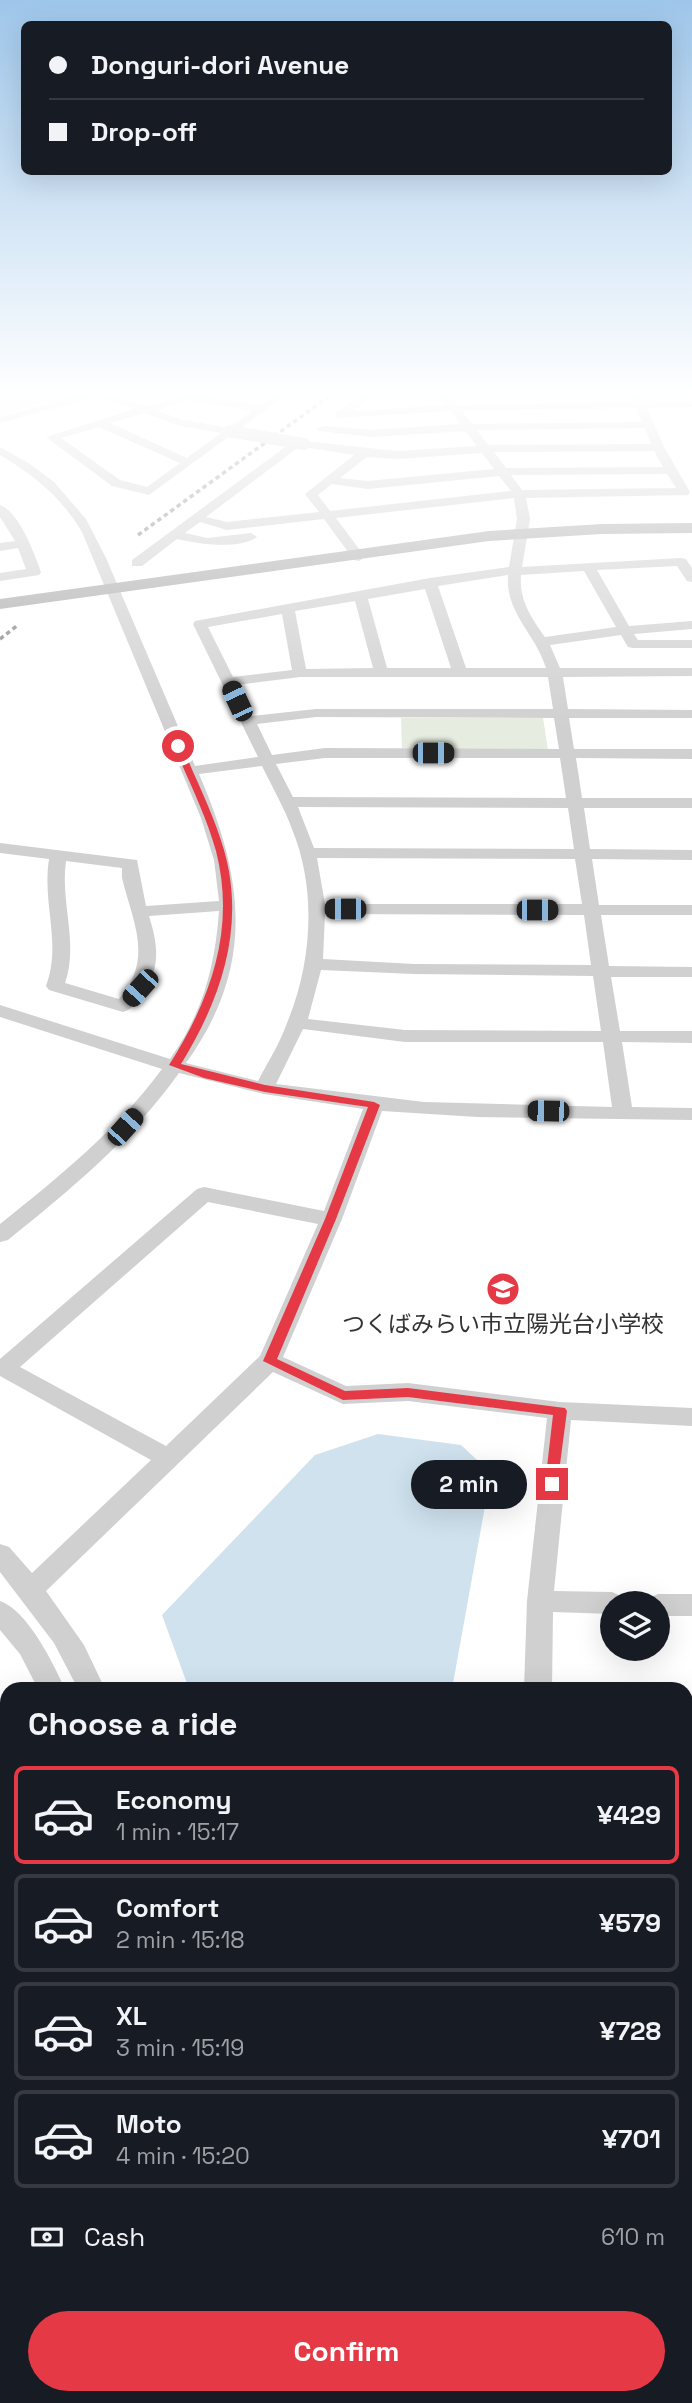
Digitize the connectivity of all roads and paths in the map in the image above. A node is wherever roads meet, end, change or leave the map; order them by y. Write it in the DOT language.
graph roads {
  1 [pos="69,504"];
  2 [pos="216,504"];
  3 [pos="227,504"];
  4 [pos="318,504"];
  5 [pos="463,504"];
  6 [pos="493,504"];
  7 [pos="521,504"];
  8 [pos="325,514"];
  9 [pos="3,516"];
  10 [pos="335,528"];
  11 [pos="692,528"];
  12 [pos="523,533"];
  13 [pos="174,536"];
  14 [pos="23,543"];
  15 [pos="0,547"];
  16 [pos="394,549"];
  17 [pos="357,555"];
  18 [pos="137,563"];
  19 [pos="588,566"];
  20 [pos="516,570"];
  21 [pos="0,578"];
  22 [pos="692,578"];
  23 [pos="430,582"];
  24 [pos="114,592"];
  25 [pos="360,595"];
  26 [pos="0,604"];
  27 [pos="288,608"];
  28 [pos="0,614"];
  29 [pos="692,625"];
  30 [pos="627,630"];
  31 [pos="541,642"];
  32 [pos="692,644"];
  33 [pos="692,672"];
  34 [pos="300,673"];
  35 [pos="381,673"];
  36 [pos="460,673"];
  37 [pos="555,674"];
  38 [pos="228,682"];
  39 [pos="561,713"];
  40 [pos="692,713"];
  41 [pos="246,721"];
  42 [pos="568,754"];
  43 [pos="692,754"];
  44 [pos="266,760"];
  45 [pos="189,771"];
  46 [pos="286,802"];
  47 [pos="575,802"];
  48 [pos="692,803"];
  49 [pos="0,848"];
  50 [pos="309,853"];
  51 [pos="583,854"];
  52 [pos="58,855"];
  53 [pos="692,855"];
  54 [pos="228,905"];
  55 [pos="317,908"];
  56 [pos="592,910"];
  57 [pos="692,910"];
  58 [pos="139,912"];
  59 [pos="314,964"];
  60 [pos="601,972"];
  61 [pos="692,972"];
  62 [pos="0,1011"];
  63 [pos="297,1023"];
  64 [pos="611,1037"];
  65 [pos="692,1037"];
  66 [pos="174,1065"];
  67 [pos="268,1081"];
  68 [pos="374,1105"];
  69 [pos="623,1113"];
  70 [pos="692,1114"];
  71 [pos="331,1219"];
  72 [pos="0,1235"];
  73 [pos="270,1361"];
  74 [pos="560,1411"];
  75 [pos="692,1417"];
  76 [pos="169,1459"];
  77 [pos="0,1554"];
  78 [pos="32,1590"];
  79 [pos="540,1601"];
  80 [pos="600,1603"];
  81 [pos="670,1605"];
  82 [pos="692,1605"];
  83 [pos="0,1612"];
  84 [pos="48,1682"];
  85 [pos="89,1682"];
  86 [pos="538,1682"];
  1 -- 24 [label="street"];
  2 -- 13 [label="street"];
  3 -- 8 [label="street"];
  4 -- 8 [label="street"];
  5 -- 8 [label="street"];
  6 -- 10 [label="street"];
  7 -- 12 [label="street"];
  8 -- 10 [label="street"];
  9 -- 14 [label="street"];
  10 -- 13 [label="street"];
  10 -- 17 [label="street"];
  11 -- 12 [label="main road"];
  12 -- 16 [label="main road"];
  12 -- 20 [label="street"];
  13 -- 18 [label="street"];
  14 -- 15 [label="street"];
  14 -- 21 [label="street"];
  16 -- 17 [label="main road"];
  17 -- 24 [label="main road"];
  19 -- 20 [label="street"];
  19 -- 22 [label="street"];
  19 -- 30 [label="street"];
  20 -- 23 [label="street"];
  20 -- 31 [label="street"];
  23 -- 25 [label="street"];
  23 -- 36 [label="street"];
  24 -- 26 [label="main road"];
  24 -- 28 [label="main road"];
  24 -- 45 [label="street"];
  25 -- 27 [label="street"];
  25 -- 35 [label="street"];
  27 -- 34 [label="street"];
  27 -- 38 [label="street"];
  29 -- 30 [label="street"];
  30 -- 31 [label="street"];
  30 -- 32 [label="street"];
  31 -- 37 [label="street"];
  33 -- 37 [label="street"];
  34 -- 35 [label="street"];
  34 -- 38 [label="street"];
  35 -- 36 [label="street"];
  36 -- 37 [label="street"];
  37 -- 39 [label="street"];
  38 -- 41 [label="street"];
  39 -- 40 [label="street"];
  39 -- 41 [label="street"];
  39 -- 42 [label="street"];
  41 -- 44 [label="street"];
  42 -- 43 [label="street"];
  42 -- 44 [label="street"];
  42 -- 47 [label="street"];
  44 -- 45 [label="street"];
  44 -- 46 [label="street"];
  45 -- 54 [label="street"];
  46 -- 47 [label="street"];
  46 -- 50 [label="street"];
  47 -- 48 [label="street"];
  47 -- 51 [label="street"];
  49 -- 52 [label="street"];
  50 -- 51 [label="street"];
  50 -- 55 [label="street"];
  51 -- 53 [label="street"];
  51 -- 56 [label="street"];
  52 -- 58 [label="street"];
  52 -- 58 [label="street"];
  54 -- 58 [label="street"];
  54 -- 66 [label="street"];
  55 -- 56 [label="street"];
  55 -- 59 [label="street"];
  56 -- 57 [label="street"];
  56 -- 60 [label="street"];
  59 -- 60 [label="street"];
  59 -- 63 [label="street"];
  60 -- 61 [label="street"];
  60 -- 64 [label="street"];
  62 -- 66 [label="street"];
  63 -- 64 [label="street"];
  63 -- 67 [label="street"];
  64 -- 65 [label="street"];
  64 -- 69 [label="street"];
  66 -- 68 [label="street"];
  66 -- 72 [label="street"];
  68 -- 69 [label="street"];
  68 -- 71 [label="street"];
  69 -- 70 [label="street"];
  71 -- 73 [label="street"];
  71 -- 76 [label="street"];
  73 -- 74 [label="street"];
  73 -- 76 [label="street"];
  74 -- 75 [label="street"];
  74 -- 79 [label="street"];
  76 -- 78 [label="street"];
  77 -- 78 [label="street"];
  78 -- 85 [label="street"];
  79 -- 80 [label="street"];
  79 -- 86 [label="street"];
  81 -- 82 [label="street"];
  83 -- 84 [label="street"];
}
